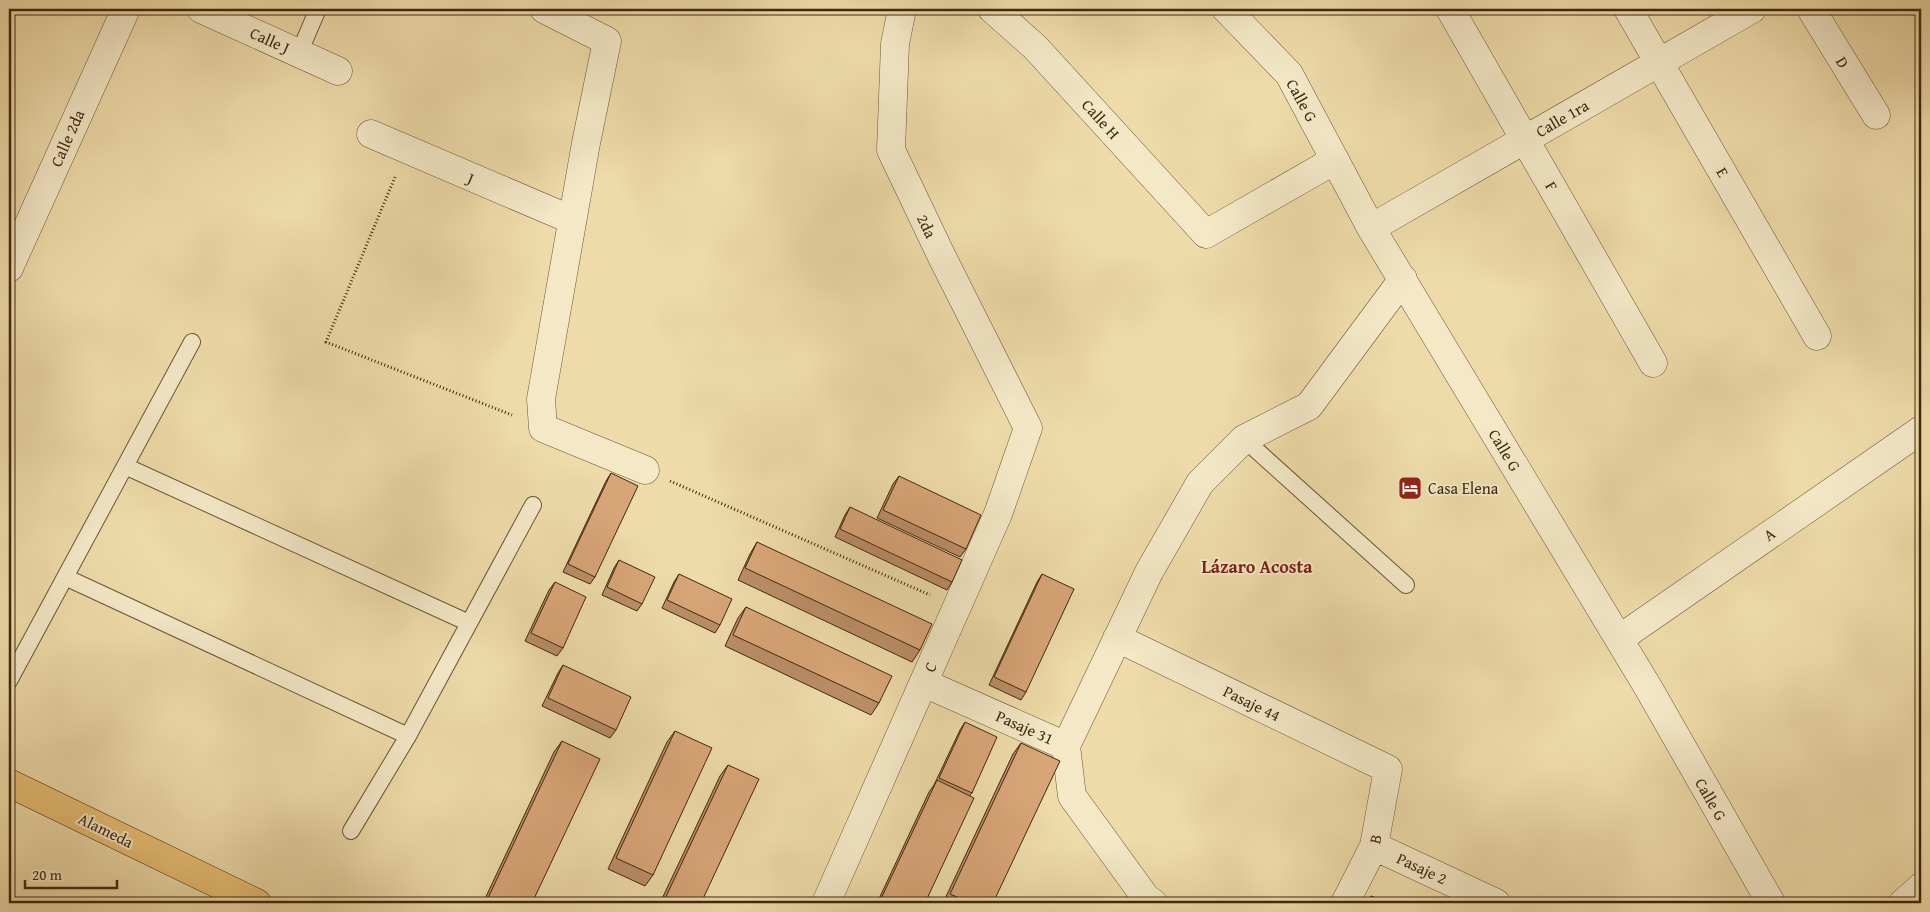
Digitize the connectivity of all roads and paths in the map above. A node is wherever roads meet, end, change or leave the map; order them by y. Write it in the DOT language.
graph roads {
  1 [pos="126,9"];
  2 [pos="201,9"];
  3 [pos="318,9"];
  4 [pos="544,9"];
  5 [pos="902,9"];
  6 [pos="992,9"];
  7 [pos="1226,9"];
  8 [pos="1450,9"];
  9 [pos="1628,9"];
  10 [pos="1752,9"];
  11 [pos="1810,9"];
  12 [pos="299,53"];
  13 [pos="1660,62"];
  14 [pos="338,71"];
  15 [pos="1876,115"];
  16 [pos="371,134"];
  17 [pos="1526,139"];
  18 [pos="406,151"];
  19 [pos="1335,160"];
  20 [pos="572,220"];
  21 [pos="1371,228"];
  22 [pos="9,268"];
  23 [pos="1403,279"];
  24 [pos="1817,336"];
  25 [pos="192,342"];
  26 [pos="1653,363"];
  27 [pos="543,428"];
  28 [pos="1028,428"];
  29 [pos="1921,430"];
  30 [pos="1244,439"];
  31 [pos="125,466"];
  32 [pos="645,470"];
  33 [pos="533,505"];
  34 [pos="65,577"];
  35 [pos="1406,585"];
  36 [pos="956,606"];
  37 [pos="469,623"];
  38 [pos="1117,638"];
  39 [pos="1619,639"];
  40 [pos="9,681"];
  41 [pos="924,683"];
  42 [pos="408,736"];
  43 [pos="1066,746"];
  44 [pos="1388,769"];
  45 [pos="9,784"];
  46 [pos="351,831"];
  47 [pos="1374,846"];
  48 [pos="1921,887"];
  49 [pos="257,903"];
  50 [pos="826,903"];
  51 [pos="1152,903"];
  52 [pos="1345,903"];
  53 [pos="1496,903"];
  54 [pos="1771,903"];
  55 [pos="1903,903"];
  1 -- 22 [label="street, Calle 2da"];
  2 -- 12 [label="street, Calle J"];
  3 -- 12 [label="lane"];
  4 -- 20 [label="street"];
  5 -- 28 [label="street, 2da"];
  6 -- 19 [label="street, Calle H"];
  7 -- 19 [label="street, Calle G"];
  8 -- 17 [label="street, F"];
  9 -- 13 [label="street, E"];
  10 -- 13 [label="street, Calle 1ra"];
  11 -- 15 [label="street, D"];
  12 -- 14 [label="street, Calle J"];
  13 -- 17 [label="street, Calle 1ra"];
  13 -- 24 [label="street, E"];
  16 -- 18 [label="street, J"];
  17 -- 21 [label="street, Calle 1ra"];
  17 -- 26 [label="street, F"];
  18 -- 20 [label="street, J"];
  18 -- 27 [label="path"];
  19 -- 21 [label="street, Calle G"];
  20 -- 27 [label="street"];
  21 -- 23 [label="street, Calle G"];
  23 -- 30 [label="street"];
  23 -- 39 [label="street, Calle G"];
  25 -- 31 [label="lane"];
  27 -- 32 [label="street"];
  28 -- 36 [label="street, C"];
  29 -- 39 [label="street, A"];
  30 -- 35 [label="lane"];
  30 -- 38 [label="street"];
  31 -- 34 [label="lane"];
  31 -- 37 [label="lane"];
  32 -- 36 [label="path"];
  33 -- 37 [label="lane"];
  34 -- 40 [label="lane"];
  34 -- 42 [label="lane"];
  36 -- 41 [label="street, C"];
  37 -- 42 [label="lane"];
  38 -- 43 [label="street"];
  38 -- 44 [label="street, Pasaje 44"];
  39 -- 54 [label="street, Calle G"];
  41 -- 43 [label="street, Pasaje 31"];
  41 -- 50 [label="street, C"];
  42 -- 46 [label="lane"];
  43 -- 51 [label="street, Pasaje 31"];
  44 -- 47 [label="street, B"];
  45 -- 49 [label="main road, Alameda"];
  47 -- 52 [label="street, B"];
  47 -- 53 [label="street, Pasaje 2"];
  48 -- 55 [label="street"];
}
